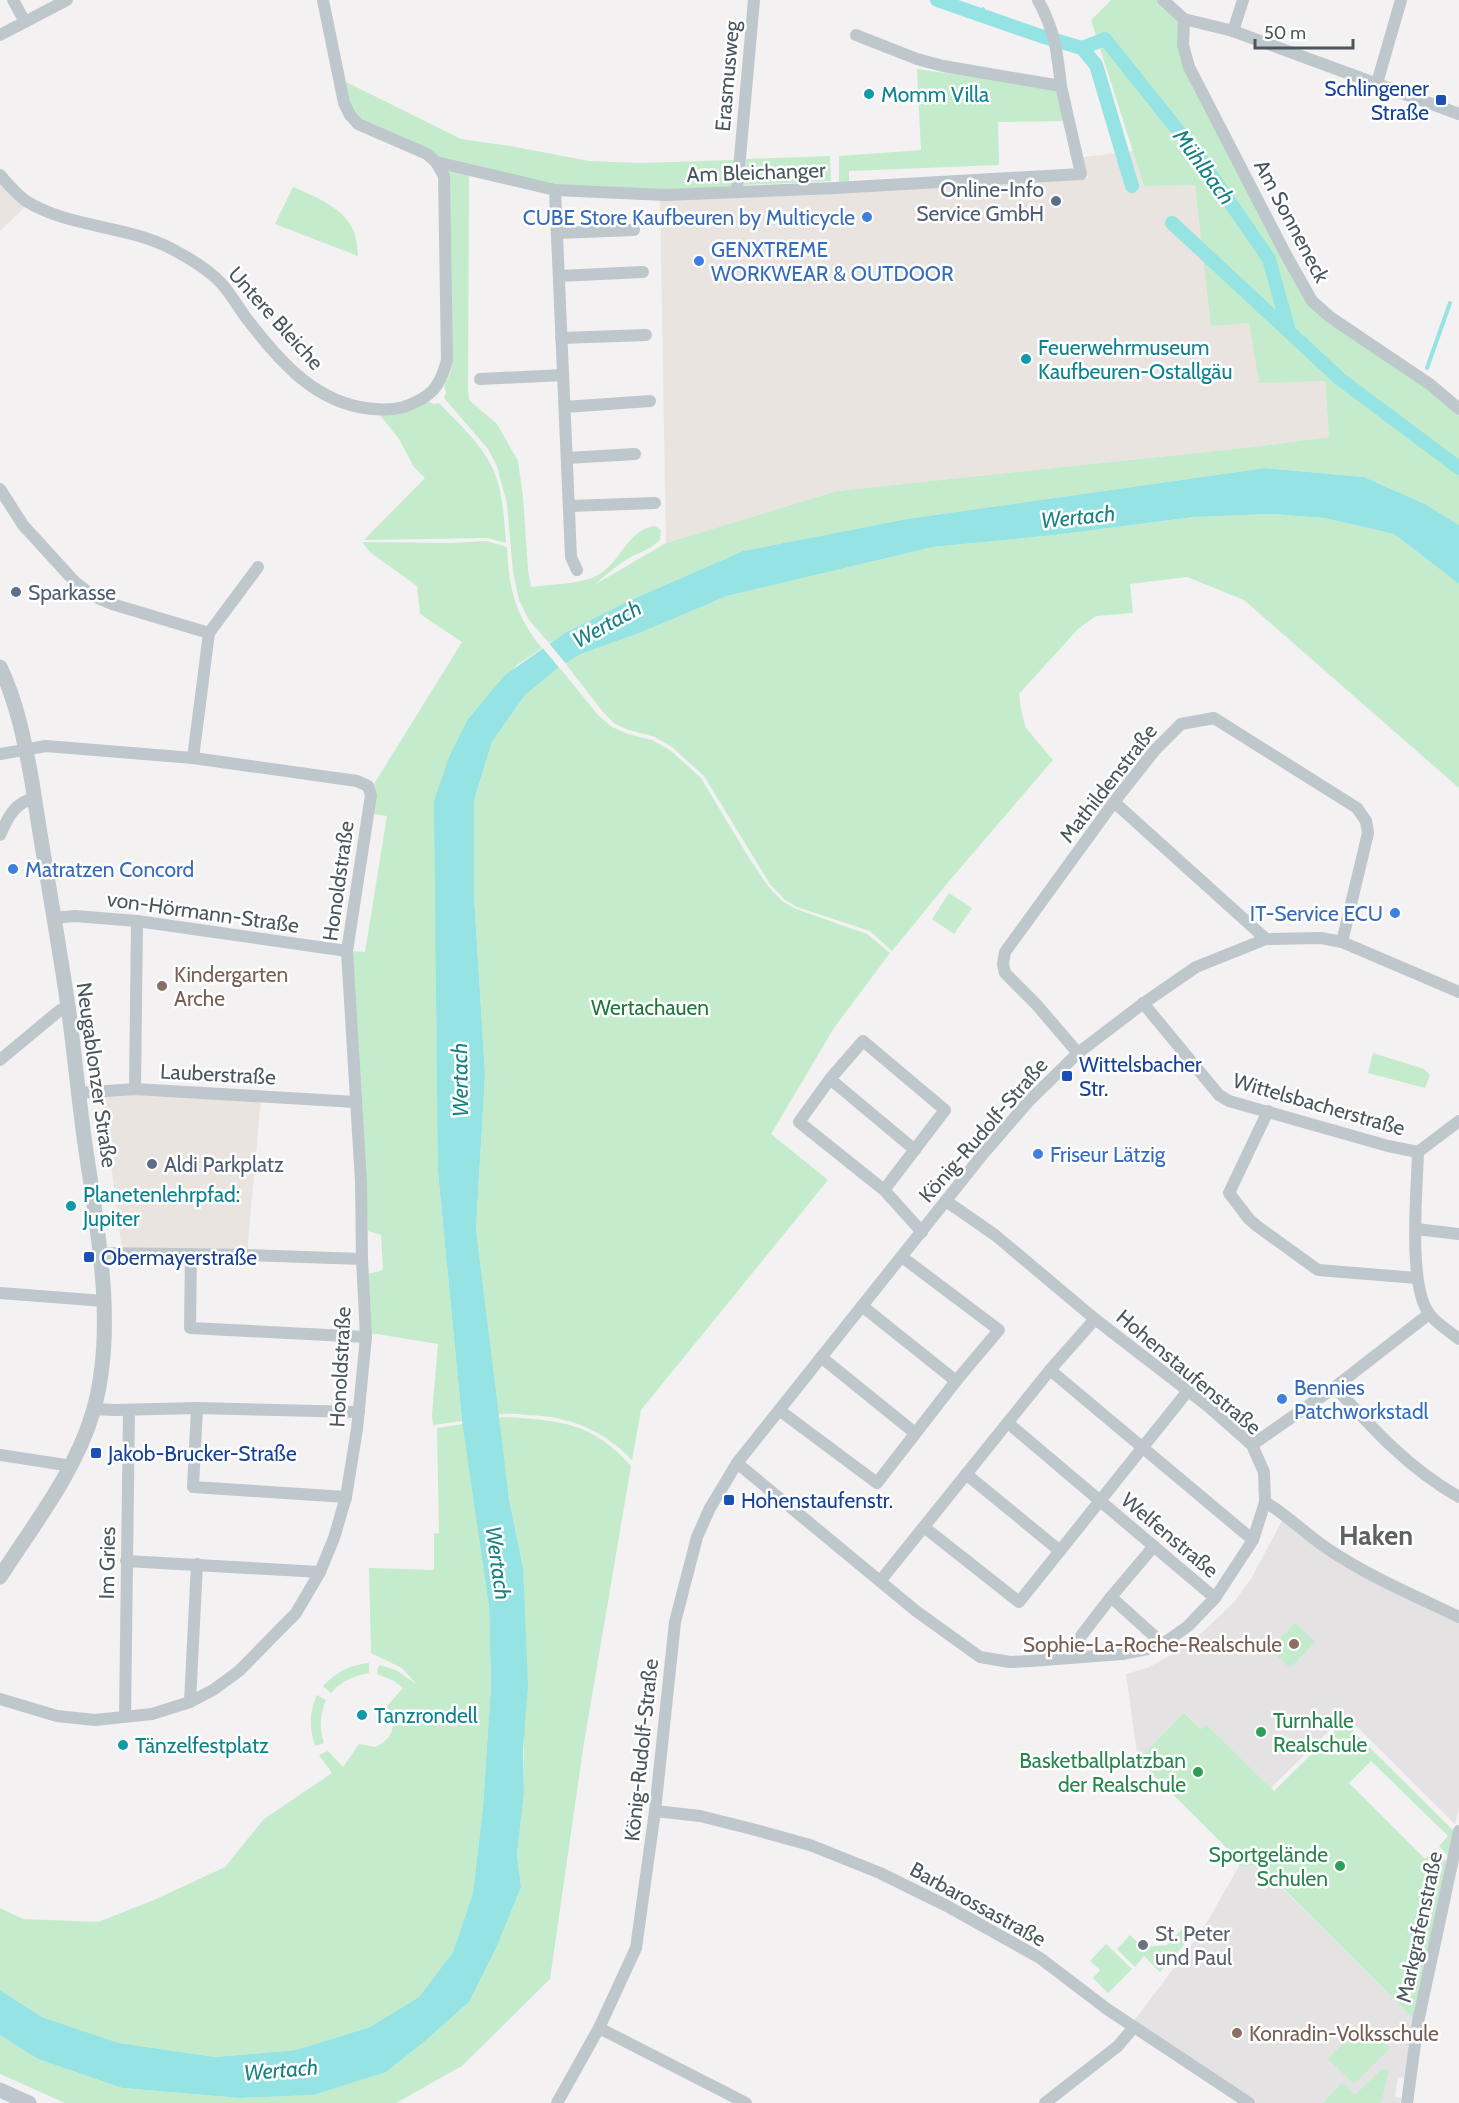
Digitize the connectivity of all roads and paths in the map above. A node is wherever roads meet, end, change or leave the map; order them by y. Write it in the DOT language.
graph roads {
  1 [pos="13,0"];
  2 [pos="67,0"];
  3 [pos="323,0"];
  4 [pos="754,0"];
  5 [pos="1038,0"];
  6 [pos="1163,0"];
  7 [pos="1243,0"];
  8 [pos="1401,0"];
  9 [pos="1184,19"];
  10 [pos="25,22"];
  11 [pos="1233,31"];
  12 [pos="0,35"];
  13 [pos="856,35"];
  14 [pos="1377,83"];
  15 [pos="1061,86"];
  16 [pos="1459,114"];
  17 [pos="436,162"];
  18 [pos="0,175"];
  19 [pos="555,190"];
  20 [pos="737,191"];
  21 [pos="634,230"];
  22 [pos="557,233"];
  23 [pos="643,272"];
  24 [pos="559,276"];
  25 [pos="646,335"];
  26 [pos="561,338"];
  27 [pos="563,375"];
  28 [pos="480,379"];
  29 [pos="650,402"];
  30 [pos="564,406"];
  31 [pos="1459,409"];
  32 [pos="635,454"];
  33 [pos="567,458"];
  34 [pos="0,489"];
  35 [pos="655,503"];
  36 [pos="569,506"];
  37 [pos="258,567"];
  38 [pos="577,570"];
  39 [pos="209,633"];
  40 [pos="0,667"];
  41 [pos="27,751"];
  42 [pos="0,754"];
  43 [pos="193,758"];
  44 [pos="35,798"];
  45 [pos="1114,802"];
  46 [pos="0,835"];
  47 [pos="53,918"];
  48 [pos="137,921"];
  49 [pos="1266,939"];
  50 [pos="1342,942"];
  51 [pos="347,951"];
  52 [pos="1459,992"];
  53 [pos="1143,1003"];
  54 [pos="68,1007"];
  55 [pos="1078,1053"];
  56 [pos="0,1060"];
  57 [pos="830,1079"];
  58 [pos="135,1089"];
  59 [pos="78,1093"];
  60 [pos="356,1102"];
  61 [pos="1268,1111"];
  62 [pos="1459,1121"];
  63 [pos="915,1150"];
  64 [pos="1418,1152"];
  65 [pos="885,1190"];
  66 [pos="946,1201"];
  67 [pos="1416,1229"];
  68 [pos="922,1232"];
  69 [pos="1459,1234"];
  70 [pos="100,1253"];
  71 [pos="191,1254"];
  72 [pos="902,1257"];
  73 [pos="362,1259"];
  74 [pos="1417,1278"];
  75 [pos="0,1293"];
  76 [pos="104,1301"];
  77 [pos="862,1306"];
  78 [pos="1429,1314"];
  79 [pos="1095,1319"];
  80 [pos="366,1337"];
  81 [pos="1459,1339"];
  82 [pos="821,1358"];
  83 [pos="1050,1370"];
  84 [pos="956,1381"];
  85 [pos="1335,1387"];
  86 [pos="1187,1392"];
  87 [pos="197,1408"];
  88 [pos="94,1409"];
  89 [pos="129,1410"];
  90 [pos="779,1410"];
  91 [pos="359,1412"];
  92 [pos="1008,1423"];
  93 [pos="915,1433"];
  94 [pos="1252,1445"];
  95 [pos="1143,1448"];
  96 [pos="0,1455"];
  97 [pos="737,1463"];
  98 [pos="72,1466"];
  99 [pos="966,1474"];
  100 [pos="346,1497"];
  101 [pos="1459,1497"];
  102 [pos="1099,1502"];
  103 [pos="1265,1502"];
  104 [pos="924,1527"];
  105 [pos="1253,1540"];
  106 [pos="1154,1546"];
  107 [pos="1060,1551"];
  108 [pos="126,1561"];
  109 [pos="198,1564"];
  110 [pos="320,1572"];
  111 [pos="0,1577"];
  112 [pos="880,1580"];
  113 [pos="1111,1597"];
  114 [pos="1215,1598"];
  115 [pos="1459,1617"];
  116 [pos="1081,1636"];
  117 [pos="1163,1644"];
  118 [pos="0,1699"];
  119 [pos="190,1702"];
  120 [pos="126,1717"];
  121 [pos="655,1811"];
  122 [pos="1459,1831"];
  123 [pos="1134,2027"];
  124 [pos="599,2028"];
  125 [pos="0,2090"];
  126 [pos="29,2103"];
  127 [pos="557,2103"];
  128 [pos="746,2103"];
  129 [pos="1044,2103"];
  130 [pos="1249,2103"];
  131 [pos="1407,2103"];
  1 -- 10 [label="street"];
  2 -- 10 [label="street"];
  3 -- 17 [label="street, Am Bleichanger"];
  4 -- 20 [label="street, Erasmusweg"];
  5 -- 15 [label="street"];
  6 -- 9 [label="street"];
  7 -- 11 [label="street"];
  8 -- 14 [label="street"];
  9 -- 11 [label="street"];
  9 -- 31 [label="street, Am Sonneneck"];
  10 -- 12 [label="street"];
  11 -- 14 [label="street"];
  13 -- 15 [label="street"];
  14 -- 16 [label="street"];
  15 -- 20 [label="street, Am Bleichanger"];
  17 -- 18 [label="street, Untere Bleiche"];
  17 -- 19 [label="street, Am Bleichanger"];
  19 -- 20 [label="street, Am Bleichanger"];
  19 -- 22 [label="street"];
  21 -- 22 [label="street"];
  22 -- 24 [label="street"];
  23 -- 24 [label="street"];
  24 -- 26 [label="street"];
  25 -- 26 [label="street"];
  26 -- 27 [label="street"];
  27 -- 28 [label="street"];
  27 -- 30 [label="street"];
  29 -- 30 [label="street"];
  30 -- 33 [label="street"];
  32 -- 33 [label="street"];
  33 -- 36 [label="street"];
  34 -- 39 [label="street"];
  35 -- 36 [label="street"];
  36 -- 38 [label="street"];
  37 -- 39 [label="street"];
  39 -- 43 [label="street"];
  40 -- 41 [label="street, Neugablonzer Straße"];
  41 -- 42 [label="street"];
  41 -- 43 [label="street"];
  41 -- 44 [label="street, Neugablonzer Straße"];
  43 -- 51 [label="street, Honoldstraße"];
  44 -- 46 [label="street"];
  44 -- 47 [label="street, Neugablonzer Straße"];
  45 -- 49 [label="street"];
  45 -- 50 [label="street, Mathildenstraße"];
  45 -- 55 [label="street, Mathildenstraße"];
  47 -- 48 [label="street, von-Hörmann-Straße"];
  47 -- 54 [label="street, Neugablonzer Straße"];
  48 -- 51 [label="street, von-Hörmann-Straße"];
  48 -- 58 [label="street"];
  49 -- 50 [label="street, König-Rudolf-Straße"];
  49 -- 53 [label="street, König-Rudolf-Straße"];
  50 -- 52 [label="street, König-Rudolf-Straße"];
  51 -- 60 [label="street, Honoldstraße"];
  53 -- 55 [label="street, König-Rudolf-Straße"];
  53 -- 61 [label="street, Wittelsbacherstraße"];
  54 -- 56 [label="street"];
  54 -- 59 [label="street, Neugablonzer Straße"];
  55 -- 66 [label="street, König-Rudolf-Straße"];
  57 -- 63 [label="street"];
  57 -- 63 [label="street"];
  57 -- 65 [label="street"];
  58 -- 59 [label="street, Lauberstraße"];
  58 -- 60 [label="street, Lauberstraße"];
  59 -- 70 [label="street, Neugablonzer Straße"];
  60 -- 73 [label="street, Honoldstraße"];
  61 -- 64 [label="street, Wittelsbacherstraße"];
  61 -- 74 [label="street"];
  62 -- 64 [label="street"];
  63 -- 65 [label="street"];
  64 -- 67 [label="street"];
  65 -- 68 [label="street"];
  66 -- 68 [label="street, König-Rudolf-Straße"];
  66 -- 79 [label="street, Hohenstaufenstraße"];
  67 -- 69 [label="street"];
  67 -- 74 [label="street"];
  68 -- 72 [label="street, König-Rudolf-Straße"];
  70 -- 71 [label="street"];
  70 -- 76 [label="street, Neugablonzer Straße"];
  71 -- 73 [label="street"];
  71 -- 80 [label="street"];
  72 -- 77 [label="street, König-Rudolf-Straße"];
  72 -- 84 [label="street"];
  73 -- 80 [label="street, Honoldstraße"];
  74 -- 78 [label="street"];
  75 -- 76 [label="street"];
  76 -- 88 [label="street, Neugablonzer Straße"];
  77 -- 82 [label="street, König-Rudolf-Straße"];
  77 -- 84 [label="street"];
  78 -- 81 [label="street"];
  78 -- 85 [label="street"];
  79 -- 83 [label="street"];
  79 -- 86 [label="street, Hohenstaufenstraße"];
  80 -- 91 [label="street, Honoldstraße"];
  82 -- 90 [label="street, König-Rudolf-Straße"];
  82 -- 93 [label="street"];
  83 -- 92 [label="street"];
  83 -- 95 [label="street"];
  84 -- 93 [label="street"];
  85 -- 94 [label="street"];
  85 -- 101 [label="street"];
  86 -- 94 [label="street, Hohenstaufenstraße"];
  86 -- 95 [label="street, Welfenstraße"];
  87 -- 89 [label="street"];
  87 -- 91 [label="street"];
  87 -- 100 [label="street"];
  88 -- 89 [label="street"];
  88 -- 98 [label="street, Neugablonzer Straße"];
  89 -- 108 [label="street, Im Gries"];
  90 -- 93 [label="street"];
  90 -- 97 [label="street, König-Rudolf-Straße"];
  91 -- 100 [label="street, Honoldstraße"];
  92 -- 99 [label="street"];
  92 -- 102 [label="street"];
  94 -- 103 [label="street, Hohenstaufenstraße"];
  95 -- 102 [label="street, Welfenstraße"];
  95 -- 105 [label="street"];
  96 -- 98 [label="street"];
  97 -- 112 [label="street, Hohenstaufenstraße"];
  97 -- 121 [label="street, König-Rudolf-Straße"];
  98 -- 111 [label="street, Neugablonzer Straße"];
  99 -- 104 [label="street"];
  99 -- 107 [label="street"];
  100 -- 110 [label="street, Honoldstraße"];
  102 -- 106 [label="street, Welfenstraße"];
  102 -- 107 [label="street, Welfenstraße"];
  103 -- 105 [label="street, Hohenstaufenstraße"];
  103 -- 115 [label="street"];
  104 -- 107 [label="street, Welfenstraße"];
  104 -- 112 [label="street"];
  105 -- 114 [label="street, Hohenstaufenstraße"];
  106 -- 113 [label="street"];
  106 -- 114 [label="street, Welfenstraße"];
  108 -- 109 [label="street"];
  108 -- 120 [label="street, Im Gries"];
  109 -- 110 [label="street"];
  109 -- 119 [label="street"];
  110 -- 119 [label="street, Honoldstraße"];
  112 -- 117 [label="street, Hohenstaufenstraße"];
  113 -- 116 [label="street"];
  113 -- 117 [label="street"];
  114 -- 117 [label="street, Hohenstaufenstraße"];
  118 -- 120 [label="street, Honoldstraße"];
  119 -- 120 [label="street, Honoldstraße"];
  121 -- 123 [label="street, Barbarossastraße"];
  121 -- 124 [label="street, König-Rudolf-Straße"];
  122 -- 131 [label="street, Markgrafenstraße"];
  123 -- 129 [label="street"];
  123 -- 130 [label="street, Barbarossastraße"];
  124 -- 127 [label="street, König-Rudolf-Straße"];
  124 -- 128 [label="street"];
  125 -- 126 [label="street"];
}
